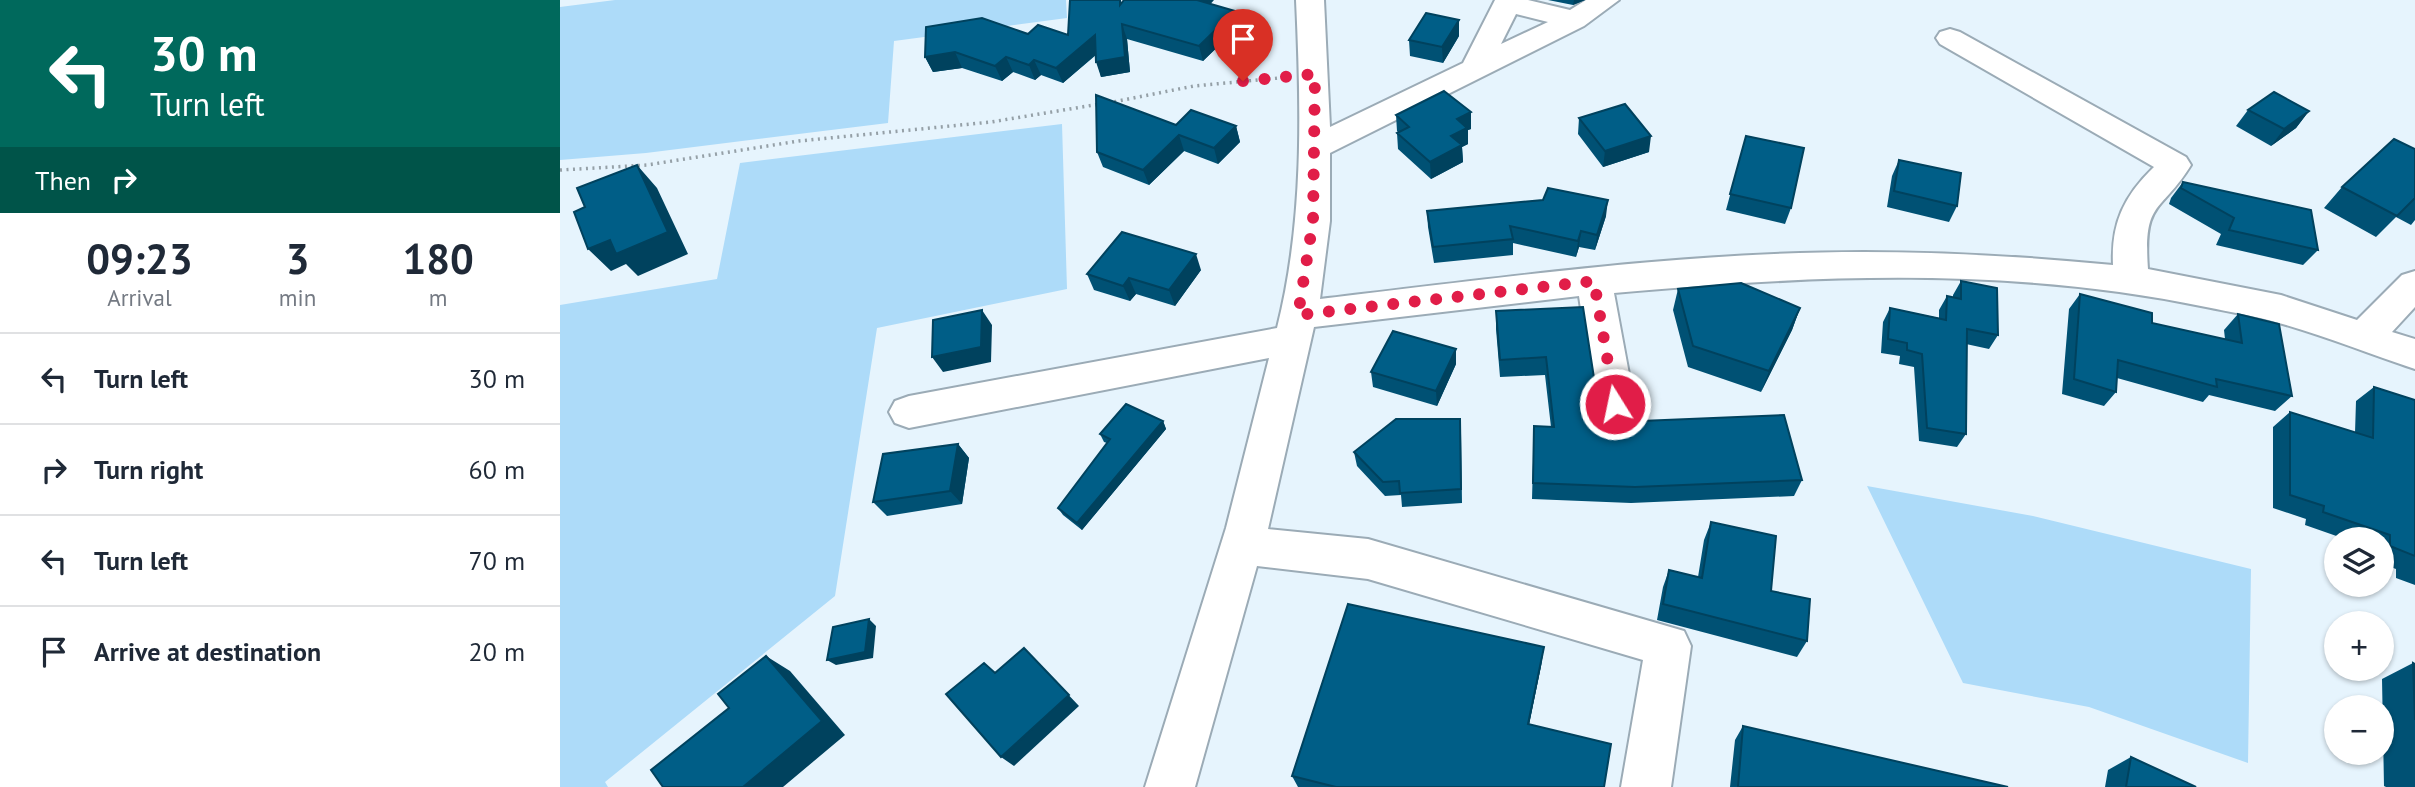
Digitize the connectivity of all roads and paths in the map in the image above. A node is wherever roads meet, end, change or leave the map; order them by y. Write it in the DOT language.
graph roads {
  1 [pos="1310,0"];
  2 [pos="1605,0"];
  3 [pos="1574,20"];
  4 [pos="1950,38"];
  5 [pos="1475,68"];
  6 [pos="1315,74"];
  7 [pos="1315,147"];
  8 [pos="560,170"];
  9 [pos="2131,280"];
  10 [pos="1594,281"];
  11 [pos="2415,284"];
  12 [pos="1296,327"];
  13 [pos="2365,336"];
  14 [pos="2415,354"];
  15 [pos="909,412"];
  16 [pos="1619,428"];
  17 [pos="1242,545"];
  18 [pos="1170,787"];
  19 [pos="1646,787"];
  1 -- 6 [label="street"];
  2 -- 3 [label="street"];
  3 -- 5 [label="street"];
  3 -- 5 [label="street"];
  4 -- 9 [label="street"];
  5 -- 7 [label="street"];
  6 -- 7 [label="street"];
  6 -- 8 [label="path"];
  7 -- 12 [label="street"];
  9 -- 10 [label="street"];
  9 -- 13 [label="street"];
  10 -- 12 [label="street"];
  10 -- 16 [label="street"];
  11 -- 13 [label="street"];
  12 -- 15 [label="street"];
  12 -- 17 [label="street"];
  13 -- 14 [label="street"];
  17 -- 18 [label="street"];
  17 -- 19 [label="street"];
}
